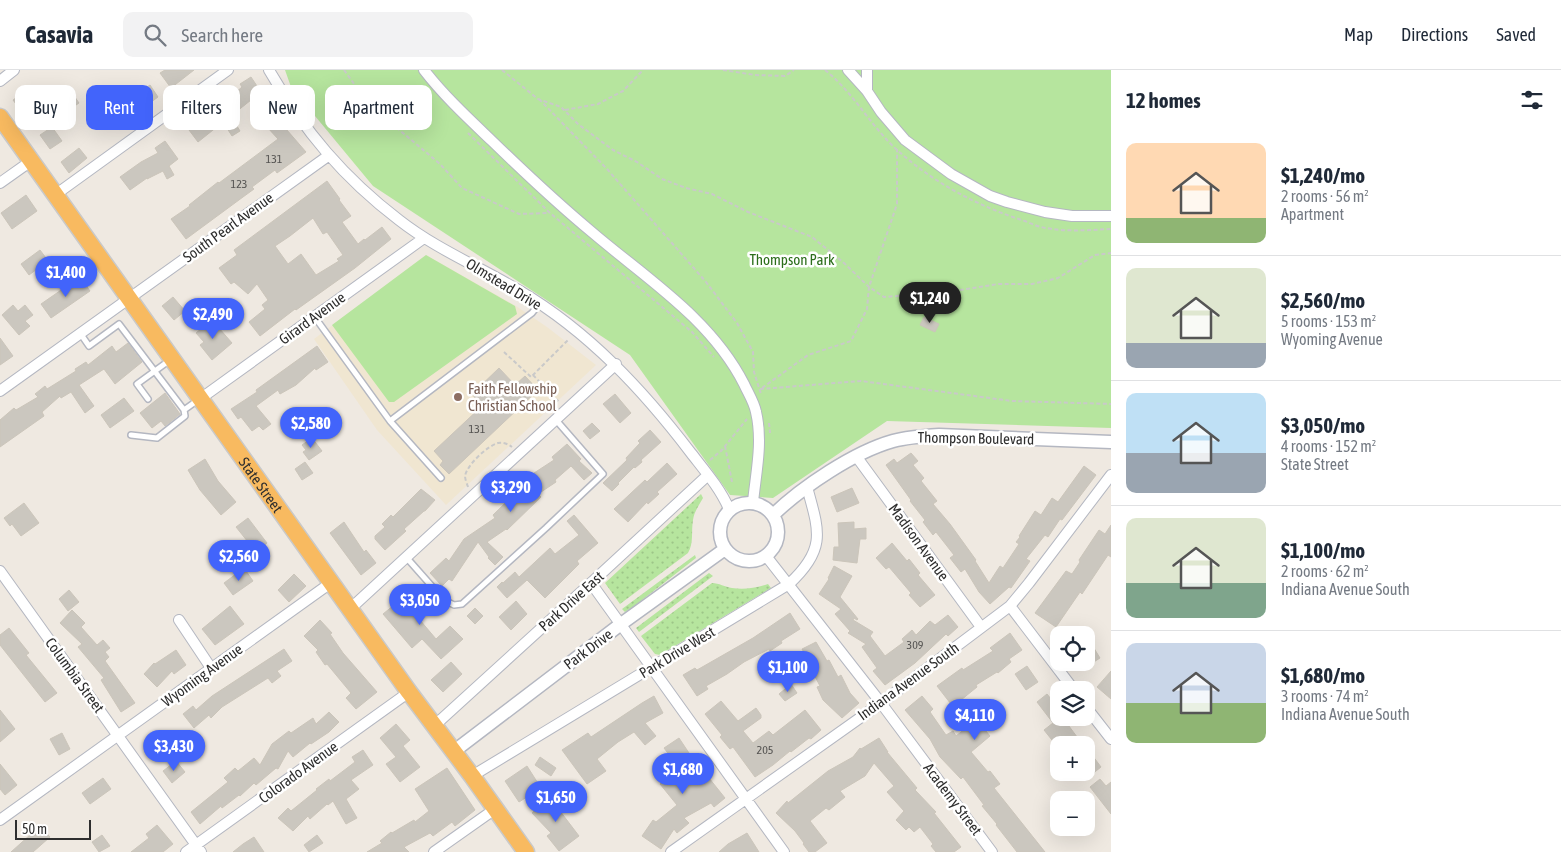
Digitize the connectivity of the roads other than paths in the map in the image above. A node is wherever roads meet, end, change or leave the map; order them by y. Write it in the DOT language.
graph roads {
  1 [pos="14,70"];
  2 [pos="228,70"];
  3 [pos="269,70"];
  4 [pos="424,70"];
  5 [pos="848,70"];
  6 [pos="866,70"];
  7 [pos="0,81"];
  8 [pos="868,90"];
  9 [pos="0,117"];
  10 [pos="328,156"];
  11 [pos="31,161"];
  12 [pos="0,183"];
  13 [pos="55,194"];
  14 [pos="1111,216"];
  15 [pos="424,238"];
  16 [pos="129,298"];
  17 [pos="539,304"];
  18 [pos="314,316"];
  19 [pos="95,322"];
  20 [pos="80,333"];
  21 [pos="105,334"];
  22 [pos="172,358"];
  23 [pos="616,364"];
  24 [pos="154,372"];
  25 [pos="0,391"];
  26 [pos="148,399"];
  27 [pos="200,399"];
  28 [pos="184,410"];
  29 [pos="556,419"];
  30 [pos="390,420"];
  31 [pos="131,435"];
  32 [pos="1111,442"];
  33 [pos="856,456"];
  34 [pos="705,471"];
  35 [pos="1111,475"];
  36 [pos="441,478"];
  37 [pos="807,487"];
  38 [pos="753,502"];
  39 [pos="729,509"];
  40 [pos="773,515"];
  41 [pos="725,549"];
  42 [pos="766,556"];
  43 [pos="406,557"];
  44 [pos="0,571"];
  45 [pos="332,582"];
  46 [pos="591,584"];
  47 [pos="789,584"];
  48 [pos="1010,606"];
  49 [pos="350,609"];
  50 [pos="179,620"];
  51 [pos="621,624"];
  52 [pos="981,627"];
  53 [pos="211,668"];
  54 [pos="652,668"];
  55 [pos="1067,681"];
  56 [pos="409,692"];
  57 [pos="881,702"];
  58 [pos="1095,719"];
  59 [pos="434,726"];
  60 [pos="118,735"];
  61 [pos="1111,739"];
  62 [pos="453,752"];
  63 [pos="472,776"];
  64 [pos="746,799"];
  65 [pos="495,809"];
  66 [pos="0,820"];
  67 [pos="199,848"];
  68 [pos="186,852"];
  69 [pos="434,852"];
  70 [pos="526,852"];
  71 [pos="671,852"];
  72 [pos="784,852"];
  73 [pos="992,852"];
  1 -- 7 [label="street"];
  2 -- 13 [label="street"];
  3 -- 10 [label="street, Olmstead Drive"];
  4 -- 38 [label="street"];
  5 -- 8 [label="street"];
  6 -- 8 [label="street"];
  8 -- 14 [label="street"];
  9 -- 11 [label="highway, State Street"];
  10 -- 15 [label="street, Olmstead Drive"];
  10 -- 16 [label="street, South Pearl Avenue"];
  11 -- 12 [label="street"];
  11 -- 13 [label="highway, State Street"];
  13 -- 16 [label="highway, State Street"];
  15 -- 17 [label="street, Olmstead Drive"];
  15 -- 18 [label="street, Girard Avenue"];
  16 -- 19 [label="street, South Pearl Avenue"];
  16 -- 22 [label="highway, State Street"];
  17 -- 23 [label="street, Olmstead Drive"];
  17 -- 30 [label="lane"];
  18 -- 27 [label="street, Girard Avenue"];
  18 -- 30 [label="lane"];
  19 -- 20 [label="street, South Pearl Avenue"];
  19 -- 21 [label="lane"];
  20 -- 21 [label="lane"];
  20 -- 25 [label="street, South Pearl Avenue"];
  21 -- 24 [label="lane"];
  22 -- 24 [label="lane"];
  22 -- 27 [label="highway, State Street"];
  23 -- 29 [label="street"];
  23 -- 34 [label="street, Olmstead Drive"];
  24 -- 26 [label="lane"];
  24 -- 28 [label="lane"];
  27 -- 28 [label="lane"];
  27 -- 45 [label="highway, State Street"];
  28 -- 31 [label="lane"];
  29 -- 43 [label="street"];
  29 -- 43 [label="lane"];
  30 -- 36 [label="lane"];
  32 -- 33 [label="street, Thompson Boulevard"];
  33 -- 37 [label="street, Thompson Boulevard"];
  33 -- 52 [label="street, Madison Avenue"];
  34 -- 39 [label="street, Olmstead Drive"];
  34 -- 46 [label="street, Park Drive East"];
  35 -- 48 [label="street, Indiana Avenue South"];
  37 -- 40 [label="street, Thompson Boulevard"];
  37 -- 47 [label="street, Park Drive West"];
  38 -- 39 [label="street"];
  38 -- 40 [label="street"];
  39 -- 41 [label="street"];
  40 -- 42 [label="street"];
  41 -- 42 [label="street"];
  41 -- 51 [label="street, Park Drive"];
  42 -- 47 [label="street, Academy Street"];
  43 -- 49 [label="street"];
  44 -- 60 [label="street, Columbia Street"];
  45 -- 49 [label="highway, State Street"];
  45 -- 53 [label="street, Wyoming Avenue"];
  46 -- 51 [label="street"];
  46 -- 59 [label="street, Park Drive East"];
  47 -- 54 [label="street, Park Drive West"];
  47 -- 57 [label="street, Academy Street"];
  48 -- 52 [label="street, Indiana Avenue South"];
  48 -- 55 [label="street"];
  49 -- 56 [label="highway, State Street"];
  50 -- 53 [label="street"];
  51 -- 54 [label="street"];
  51 -- 62 [label="street, Park Drive"];
  52 -- 57 [label="street, Indiana Avenue South"];
  53 -- 60 [label="street, Wyoming Avenue"];
  54 -- 63 [label="street, Park Drive West"];
  54 -- 64 [label="street"];
  56 -- 59 [label="highway, State Street"];
  56 -- 67 [label="street, Colorado Avenue"];
  57 -- 64 [label="street, Indiana Avenue South"];
  57 -- 73 [label="street, Academy Street"];
  58 -- 61 [label="street"];
  59 -- 62 [label="highway, State Street"];
  60 -- 66 [label="street, Wyoming Avenue"];
  60 -- 67 [label="street, Columbia Street"];
  62 -- 63 [label="highway, State Street"];
  63 -- 65 [label="highway, State Street"];
  64 -- 71 [label="street, Indiana Avenue South"];
  64 -- 72 [label="street"];
  65 -- 69 [label="street"];
  65 -- 70 [label="highway, State Street"];
  67 -- 68 [label="street, Colorado Avenue"];
}
